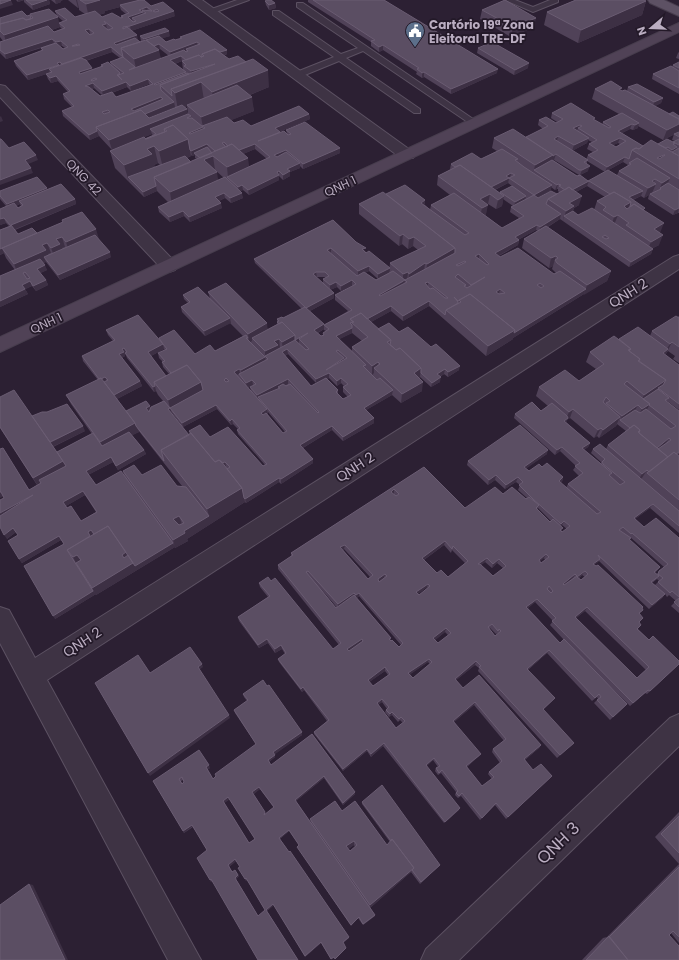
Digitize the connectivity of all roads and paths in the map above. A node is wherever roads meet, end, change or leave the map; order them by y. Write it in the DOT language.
graph roads {
  1 [pos="194,0"];
  2 [pos="245,0"];
  3 [pos="509,0"];
  4 [pos="554,0"];
  5 [pos="654,0"];
  6 [pos="300,5"];
  7 [pos="210,12"];
  8 [pos="679,12"];
  9 [pos="276,13"];
  10 [pos="679,26"];
  11 [pos="364,48"];
  12 [pos="341,58"];
  13 [pos="297,75"];
  14 [pos="0,89"];
  15 [pos="417,111"];
  16 [pos="475,122"];
  17 [pos="407,155"];
  18 [pos="679,261"];
  19 [pos="169,266"];
  20 [pos="0,345"];
  21 [pos="0,618"];
  22 [pos="32,675"];
  23 [pos="679,727"];
  24 [pos="185,960"];
  25 [pos="436,960"];
  1 -- 7 [label="street"];
  2 -- 7 [label="lane"];
  3 -- 4 [label="lane"];
  5 -- 8 [label="main road"];
  6 -- 11 [label="lane"];
  7 -- 13 [label="street"];
  9 -- 12 [label="lane"];
  10 -- 16 [label="street, QNH 1"];
  11 -- 12 [label="lane"];
  11 -- 16 [label="lane"];
  12 -- 13 [label="lane"];
  12 -- 15 [label="lane"];
  13 -- 17 [label="street"];
  14 -- 19 [label="street, QNG 42"];
  16 -- 17 [label="street, QNH 1"];
  17 -- 19 [label="street, QNH 1"];
  18 -- 22 [label="street, QNH 2"];
  19 -- 20 [label="street, QNH 1"];
  21 -- 22 [label="street"];
  22 -- 24 [label="street"];
  23 -- 25 [label="street, QNH 3"];
}
